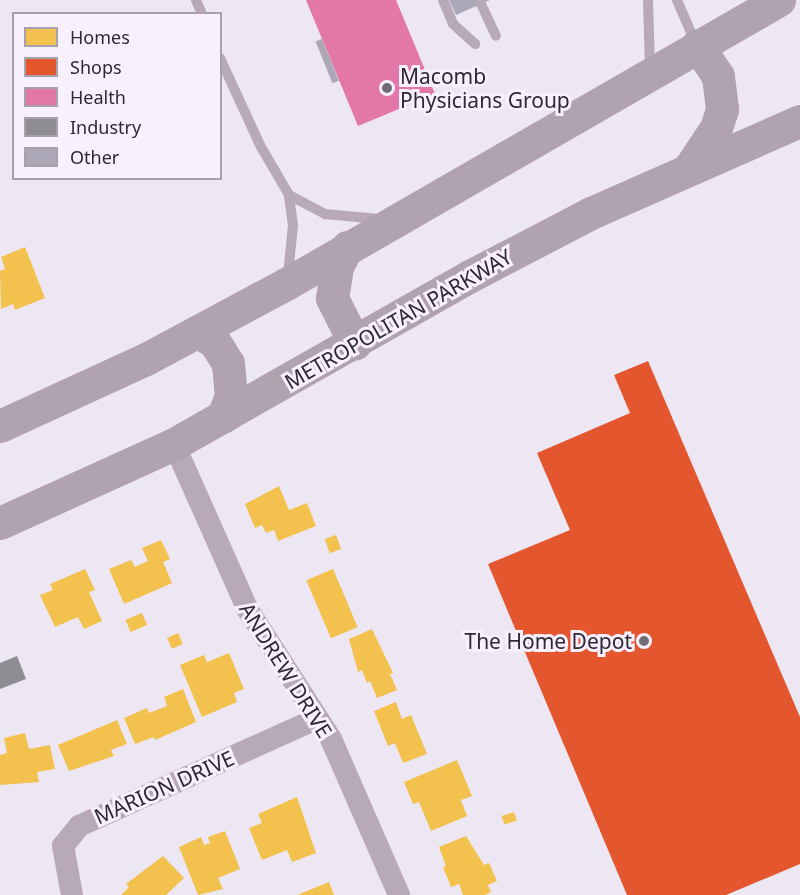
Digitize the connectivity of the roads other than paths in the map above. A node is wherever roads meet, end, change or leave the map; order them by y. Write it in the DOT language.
graph roads {
  1 [pos="443,0"];
  2 [pos="648,0"];
  3 [pos="677,0"];
  4 [pos="779,0"];
  5 [pos="481,4"];
  6 [pos="496,36"];
  7 [pos="475,44"];
  8 [pos="697,45"];
  9 [pos="222,62"];
  10 [pos="650,71"];
  11 [pos="800,121"];
  12 [pos="690,167"];
  13 [pos="289,195"];
  14 [pos="398,218"];
  15 [pos="348,247"];
  16 [pos="286,284"];
  17 [pos="197,332"];
  18 [pos="355,344"];
  19 [pos="223,417"];
  20 [pos="0,426"];
  21 [pos="174,444"];
  22 [pos="0,523"];
  23 [pos="318,718"];
  24 [pos="72,895"];
  25 [pos="399,895"];
  1 -- 7 [label="lane"];
  2 -- 10 [label="lane"];
  3 -- 8 [label="lane"];
  4 -- 8 [label="main road"];
  5 -- 6 [label="lane"];
  8 -- 10 [label="main road"];
  8 -- 12 [label="main road"];
  9 -- 13 [label="lane"];
  10 -- 14 [label="main road"];
  11 -- 12 [label="main road, METROPOLITAN PARKWAY"];
  12 -- 18 [label="main road, METROPOLITAN PARKWAY"];
  13 -- 14 [label="lane"];
  13 -- 16 [label="lane"];
  14 -- 15 [label="main road"];
  15 -- 16 [label="main road"];
  15 -- 18 [label="main road"];
  16 -- 17 [label="main road"];
  17 -- 19 [label="main road"];
  17 -- 20 [label="main road"];
  18 -- 19 [label="main road, METROPOLITAN PARKWAY"];
  19 -- 21 [label="main road, METROPOLITAN PARKWAY"];
  21 -- 22 [label="main road, METROPOLITAN PARKWAY"];
  21 -- 23 [label="street, ANDREW DRIVE"];
  23 -- 24 [label="street, MARION DRIVE"];
  23 -- 25 [label="street, ANDREW DRIVE"];
}
